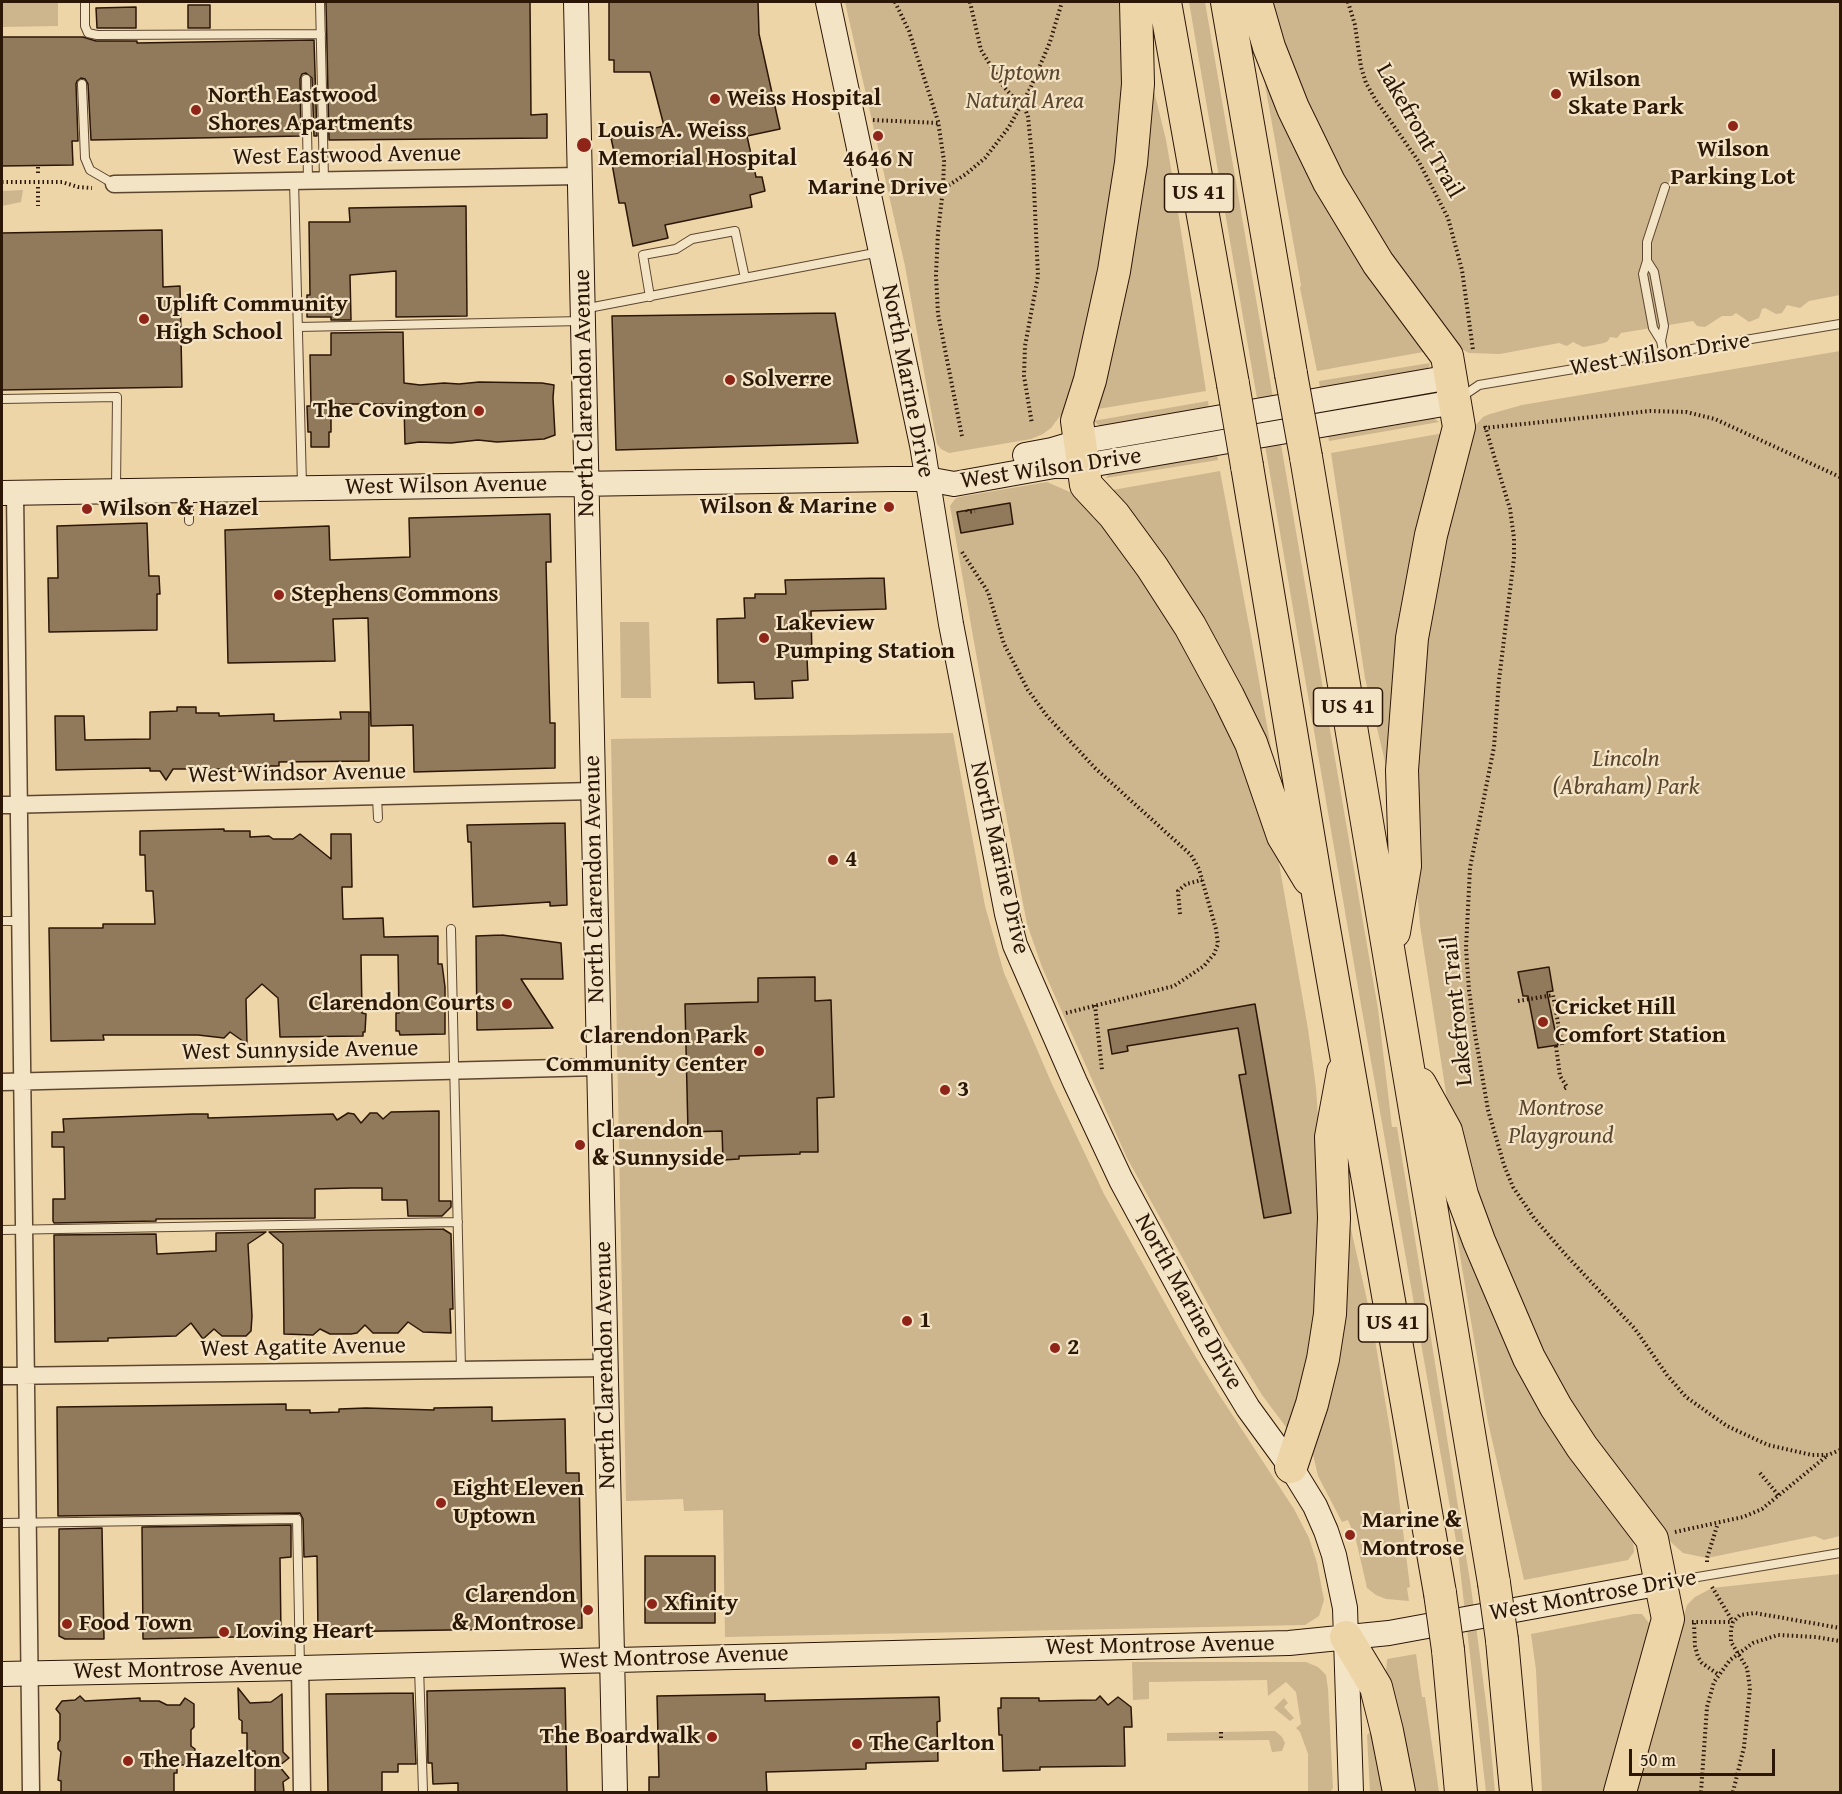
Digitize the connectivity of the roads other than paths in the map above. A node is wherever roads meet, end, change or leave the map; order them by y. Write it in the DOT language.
graph roads {
  1 [pos="85,2"];
  2 [pos="320,2"];
  3 [pos="576,2"];
  4 [pos="828,2"];
  5 [pos="1136,2"];
  6 [pos="1166,2"];
  7 [pos="1227,2"];
  8 [pos="1256,2"];
  9 [pos="321,34"];
  10 [pos="306,79"];
  11 [pos="82,84"];
  12 [pos="580,176"];
  13 [pos="308,180"];
  14 [pos="114,184"];
  15 [pos="1665,186"];
  16 [pos="881,251"];
  17 [pos="745,278"];
  18 [pos="650,297"];
  19 [pos="583,315"];
  20 [pos="1840,324"];
  21 [pos="298,327"];
  22 [pos="1664,355"];
  23 [pos="1463,385"];
  24 [pos="2,399"];
  25 [pos="1081,454"];
  26 [pos="927,479"];
  27 [pos="587,484"];
  28 [pos="302,488"];
  29 [pos="189,490"];
  30 [pos="116,491"];
  31 [pos="8,493"];
  32 [pos="189,521"];
  33 [pos="594,791"];
  34 [pos="377,796"];
  35 [pos="2,805"];
  36 [pos="20,805"];
  37 [pos="378,818"];
  38 [pos="1318,894"];
  39 [pos="2,921"];
  40 [pos="21,921"];
  41 [pos="451,929"];
  42 [pos="1390,957"];
  43 [pos="1347,1053"];
  44 [pos="1407,1059"];
  45 [pos="599,1067"];
  46 [pos="455,1071"];
  47 [pos="2,1082"];
  48 [pos="22,1082"];
  49 [pos="458,1221"];
  50 [pos="24,1229"];
  51 [pos="2,1230"];
  52 [pos="606,1368"];
  53 [pos="461,1370"];
  54 [pos="2,1376"];
  55 [pos="25,1376"];
  56 [pos="1291,1467"];
  57 [pos="2,1523"];
  58 [pos="26,1523"];
  59 [pos="1840,1553"];
  60 [pos="1662,1583"];
  61 [pos="1346,1637"];
  62 [pos="612,1660"];
  63 [pos="419,1665"];
  64 [pos="300,1668"];
  65 [pos="2,1674"];
  66 [pos="28,1674"];
  67 [pos="31,1792"];
  68 [pos="302,1792"];
  69 [pos="423,1792"];
  70 [pos="615,1792"];
  71 [pos="1351,1792"];
  72 [pos="1399,1792"];
  73 [pos="1461,1792"];
  74 [pos="1516,1792"];
  75 [pos="1620,1792"];
  1 -- 9 [label="lane"];
  2 -- 9 [label="lane"];
  3 -- 12 [label="street, North Clarendon Avenue"];
  4 -- 16 [label="street, North Marine Drive"];
  5 -- 25 [label="highway"];
  6 -- 38 [label="highway, US 41, bridge"];
  7 -- 42 [label="highway, US 41, bridge"];
  8 -- 23 [label="highway"];
  9 -- 13 [label="lane"];
  10 -- 13 [label="lane"];
  11 -- 14 [label="lane"];
  12 -- 13 [label="street, West Eastwood Avenue"];
  12 -- 19 [label="street, North Clarendon Avenue"];
  13 -- 14 [label="street, West Eastwood Avenue"];
  13 -- 21 [label="lane"];
  15 -- 22 [label="lane"];
  16 -- 17 [label="lane"];
  16 -- 26 [label="street, North Marine Drive"];
  17 -- 18 [label="lane"];
  17 -- 18 [label="lane"];
  18 -- 19 [label="lane"];
  19 -- 21 [label="lane"];
  19 -- 27 [label="street, North Clarendon Avenue"];
  20 -- 22 [label="lane, West Wilson Drive"];
  21 -- 28 [label="lane"];
  22 -- 23 [label="lane, West Wilson Drive"];
  23 -- 25 [label="street, West Wilson Drive"];
  23 -- 42 [label="highway"];
  24 -- 30 [label="lane"];
  25 -- 26 [label="street, West Wilson Drive"];
  25 -- 38 [label="highway"];
  26 -- 27 [label="street, West Wilson Avenue"];
  26 -- 56 [label="street, North Marine Drive"];
  27 -- 28 [label="street, West Wilson Avenue"];
  27 -- 33 [label="street, North Clarendon Avenue"];
  28 -- 29 [label="street, West Wilson Avenue"];
  29 -- 30 [label="street, West Wilson Avenue"];
  29 -- 32 [label="lane"];
  30 -- 31 [label="street, West Wilson Avenue"];
  31 -- 36 [label="street"];
  33 -- 34 [label="street, West Windsor Avenue"];
  33 -- 45 [label="street, North Clarendon Avenue"];
  34 -- 36 [label="street, West Windsor Avenue"];
  34 -- 37 [label="lane"];
  35 -- 36 [label="street, West Windsor Avenue"];
  36 -- 40 [label="street"];
  38 -- 43 [label="highway, US 41"];
  39 -- 40 [label="lane"];
  40 -- 48 [label="street"];
  41 -- 46 [label="lane"];
  42 -- 44 [label="highway, US 41"];
  43 -- 56 [label="highway"];
  43 -- 73 [label="highway, US 41, bridge"];
  44 -- 60 [label="highway"];
  44 -- 74 [label="highway, US 41, bridge"];
  45 -- 46 [label="street, West Sunnyside Avenue"];
  45 -- 52 [label="street, North Clarendon Avenue"];
  46 -- 48 [label="street, West Sunnyside Avenue"];
  46 -- 49 [label="lane"];
  47 -- 48 [label="street, West Sunnyside Avenue"];
  48 -- 50 [label="street"];
  49 -- 50 [label="lane"];
  49 -- 53 [label="lane"];
  50 -- 51 [label="lane"];
  50 -- 55 [label="street"];
  52 -- 53 [label="street, West Agatite Avenue"];
  52 -- 62 [label="street, North Clarendon Avenue"];
  53 -- 55 [label="street, West Agatite Avenue"];
  54 -- 55 [label="street, West Agatite Avenue"];
  55 -- 58 [label="street"];
  56 -- 61 [label="street, North Marine Drive"];
  57 -- 58 [label="lane"];
  58 -- 64 [label="lane"];
  58 -- 66 [label="street"];
  59 -- 60 [label="lane, West Montrose Drive"];
  60 -- 61 [label="street, West Montrose Drive"];
  60 -- 75 [label="highway"];
  61 -- 62 [label="street, West Montrose Avenue"];
  61 -- 71 [label="street, North Marine Drive"];
  61 -- 72 [label="highway"];
  62 -- 63 [label="street, West Montrose Avenue"];
  62 -- 70 [label="street, North Clarendon Avenue"];
  63 -- 64 [label="street, West Montrose Avenue"];
  63 -- 69 [label="lane"];
  64 -- 66 [label="street, West Montrose Avenue"];
  64 -- 68 [label="street"];
  65 -- 66 [label="street, West Montrose Avenue"];
  66 -- 67 [label="street"];
}
